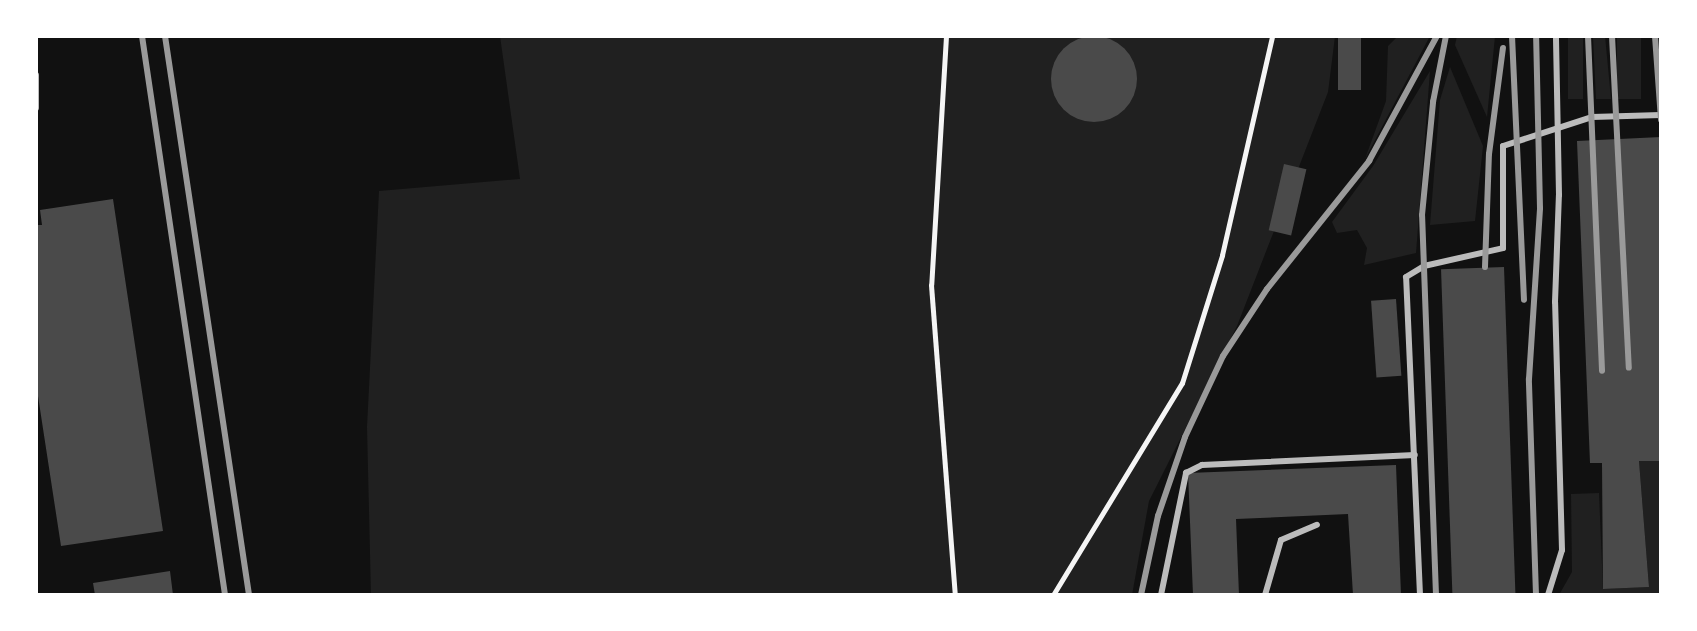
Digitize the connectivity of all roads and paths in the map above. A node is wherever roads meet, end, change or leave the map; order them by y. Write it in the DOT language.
graph roads {
  1 [pos="946,36"];
  2 [pos="1272,36"];
  3 [pos="1556,36"];
  4 [pos="36,75"];
  5 [pos="36,108"];
  6 [pos="1661,115"];
  7 [pos="1558,127"];
  8 [pos="1415,455"];
  9 [pos="1317,525"];
  10 [pos="955,595"];
  11 [pos="1053,595"];
  12 [pos="1161,595"];
  13 [pos="1265,595"];
  14 [pos="1420,595"];
  15 [pos="1548,595"];
  1 -- 10 [label="path"];
  2 -- 11 [label="path"];
  3 -- 7 [label="lane"];
  4 -- 5 [label="lane"];
  6 -- 7 [label="lane"];
  7 -- 8 [label="lane"];
  7 -- 15 [label="lane"];
  8 -- 12 [label="lane"];
  8 -- 14 [label="lane"];
  9 -- 13 [label="lane"];
}
